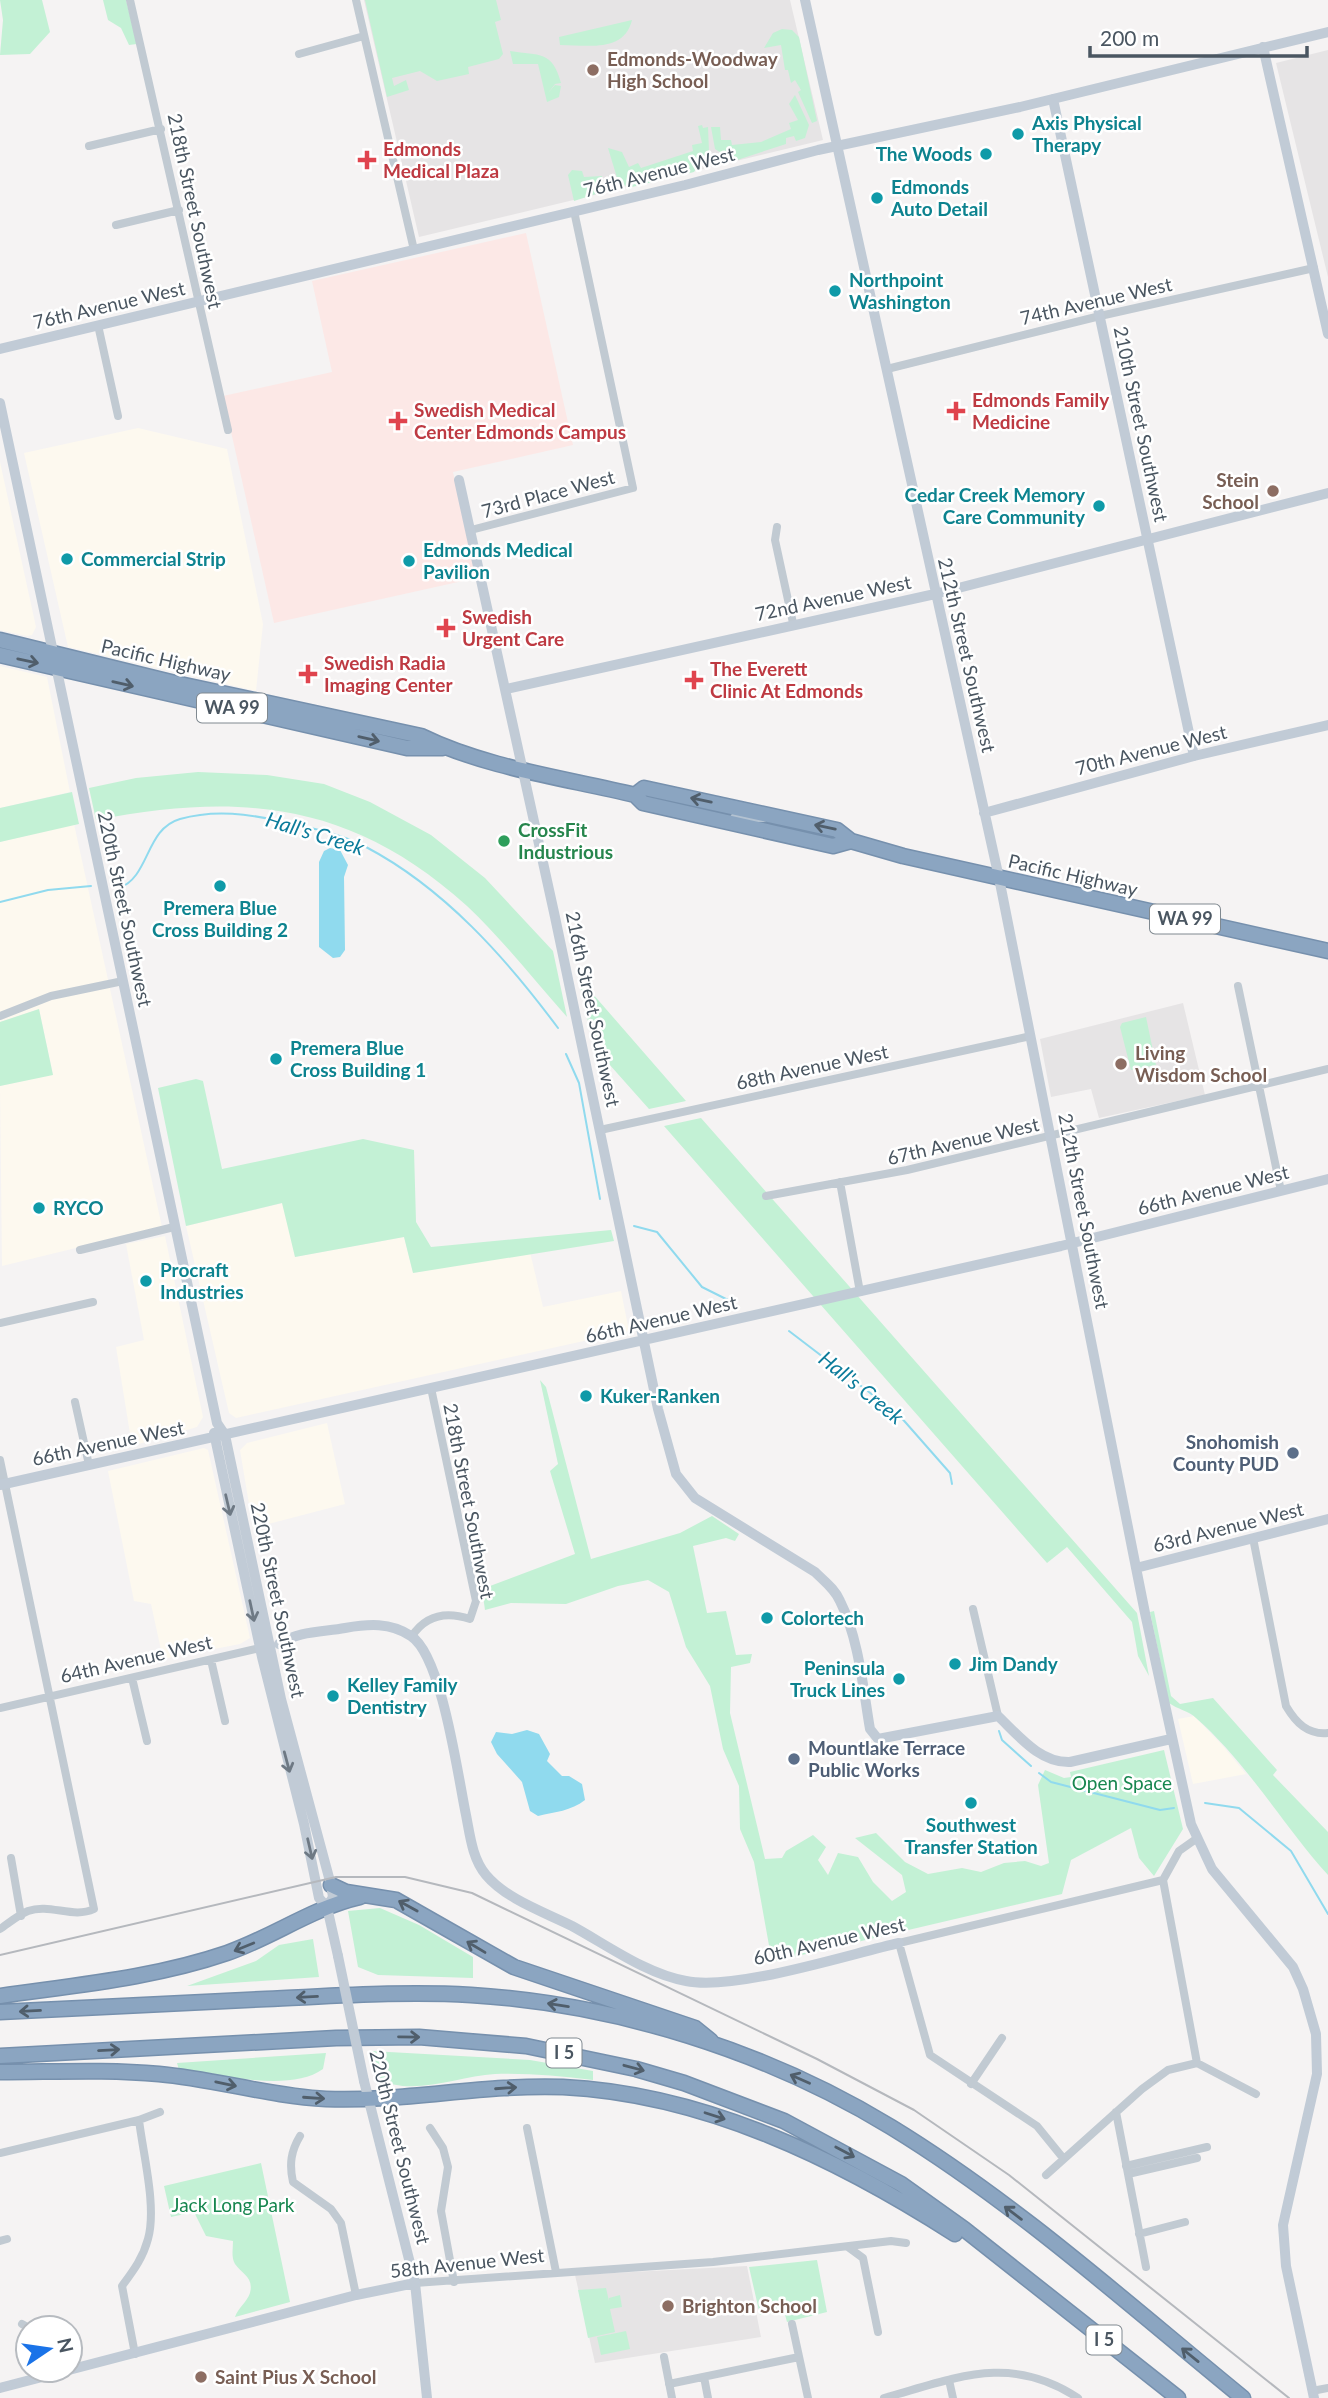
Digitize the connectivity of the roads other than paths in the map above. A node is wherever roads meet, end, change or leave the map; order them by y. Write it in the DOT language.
graph roads {
  1 [pos="130,0"];
  2 [pos="356,0"];
  3 [pos="805,0"];
  4 [pos="1328,32"];
  5 [pos="364,36"];
  6 [pos="1263,47"];
  7 [pos="299,54"];
  8 [pos="1053,99"];
  9 [pos="161,130"];
  10 [pos="837,145"];
  11 [pos="89,146"];
  12 [pos="179,210"];
  13 [pos="574,211"];
  14 [pos="116,225"];
  15 [pos="414,250"];
  16 [pos="1314,268"];
  17 [pos="200,301"];
  18 [pos="1100,316"];
  19 [pos="98,326"];
  20 [pos="1328,334"];
  21 [pos="0,349"];
  22 [pos="887,369"];
  23 [pos="0,403"];
  24 [pos="118,416"];
  25 [pos="228,430"];
  26 [pos="459,480"];
  27 [pos="1328,492"];
  28 [pos="777,527"];
  29 [pos="471,530"];
  30 [pos="1147,538"];
  31 [pos="935,594"];
  32 [pos="793,623"];
  33 [pos="0,640"];
  34 [pos="53,653"];
  35 [pos="0,655"];
  36 [pos="56,668"];
  37 [pos="506,689"];
  38 [pos="1328,725"];
  39 [pos="444,748"];
  40 [pos="1194,756"];
  41 [pos="523,769"];
  42 [pos="635,795"];
  43 [pos="984,813"];
  44 [pos="767,815"];
  45 [pos="733,823"];
  46 [pos="852,841"];
  47 [pos="999,878"];
  48 [pos="1328,951"];
  49 [pos="123,981"];
  50 [pos="1238,986"];
  51 [pos="0,1017"];
  52 [pos="1031,1036"];
  53 [pos="1328,1069"];
  54 [pos="1261,1085"];
  55 [pos="600,1130"];
  56 [pos="1052,1138"];
  57 [pos="1328,1179"];
  58 [pos="840,1181"];
  59 [pos="1281,1191"];
  60 [pos="766,1196"];
  61 [pos="174,1227"];
  62 [pos="1073,1243"];
  63 [pos="80,1250"];
  64 [pos="860,1292"];
  65 [pos="93,1302"];
  66 [pos="0,1323"];
  67 [pos="643,1341"];
  68 [pos="431,1388"];
  69 [pos="75,1402"];
  70 [pos="217,1423"];
  71 [pos="225,1435"];
  72 [pos="213,1438"];
  73 [pos="0,1460"];
  74 [pos="89,1465"];
  75 [pos="3,1485"];
  76 [pos="1328,1520"];
  77 [pos="1253,1538"];
  78 [pos="1136,1568"];
  79 [pos="973,1609"];
  80 [pos="412,1636"];
  81 [pos="270,1646"];
  82 [pos="211,1660"];
  83 [pos="132,1678"];
  84 [pos="51,1697"];
  85 [pos="0,1708"];
  86 [pos="998,1716"];
  87 [pos="225,1721"];
  88 [pos="1328,1732"];
  89 [pos="1171,1739"];
  90 [pos="147,1741"];
  91 [pos="1196,1839"];
  92 [pos="11,1858"];
  93 [pos="1163,1880"];
  94 [pos="331,1885"];
  95 [pos="372,1894"];
  96 [pos="327,1906"];
  97 [pos="21,1916"];
  98 [pos="0,1929"];
  99 [pos="898,1943"];
  100 [pos="0,1996"];
  101 [pos="0,2012"];
  102 [pos="1328,2032"];
  103 [pos="1316,2034"];
  104 [pos="1002,2038"];
  105 [pos="719,2046"];
  106 [pos="0,2056"];
  107 [pos="1198,2063"];
  108 [pos="0,2072"];
  109 [pos="971,2084"];
  110 [pos="1256,2094"];
  111 [pos="369,2099"];
  112 [pos="160,2112"];
  113 [pos="1116,2112"];
  114 [pos="139,2120"];
  115 [pos="430,2128"];
  116 [pos="527,2128"];
  117 [pos="300,2136"];
  118 [pos="1207,2147"];
  119 [pos="0,2153"];
  120 [pos="1063,2158"];
  121 [pos="1197,2158"];
  122 [pos="1127,2170"];
  123 [pos="1046,2175"];
  124 [pos="1185,2222"];
  125 [pos="1139,2234"];
  126 [pos="906,2243"];
  127 [pos="848,2247"];
  128 [pos="1146,2267"];
  129 [pos="556,2272"];
  130 [pos="1030,2281"];
  131 [pos="454,2282"];
  132 [pos="415,2283"];
  133 [pos="356,2295"];
  134 [pos="792,2324"];
  135 [pos="878,2332"];
  136 [pos="135,2354"];
  137 [pos="664,2357"];
  138 [pos="799,2357"];
  139 [pos="84,2365"];
  140 [pos="704,2377"];
  141 [pos="949,2380"];
  142 [pos="669,2384"];
  143 [pos="1328,2388"];
  144 [pos="1313,2395"];
  145 [pos="427,2398"];
  146 [pos="672,2398"];
  147 [pos="709,2398"];
  148 [pos="807,2398"];
  149 [pos="884,2398"];
  150 [pos="953,2398"];
  151 [pos="1076,2398"];
  152 [pos="1178,2398"];
  153 [pos="1243,2398"];
  1 -- 9 [label="street, 218th Street Southwest"];
  2 -- 5 [label="street"];
  3 -- 10 [label="street, 212th Street Southwest"];
  4 -- 6 [label="street, 76th Avenue West"];
  5 -- 7 [label="street"];
  5 -- 15 [label="street"];
  6 -- 8 [label="street, 76th Avenue West"];
  6 -- 16 [label="street"];
  8 -- 10 [label="street, 76th Avenue West"];
  8 -- 18 [label="street, 210th Street Southwest"];
  9 -- 11 [label="street"];
  9 -- 12 [label="street, 218th Street Southwest"];
  10 -- 13 [label="street, 76th Avenue West"];
  10 -- 22 [label="street, 212th Street Southwest"];
  12 -- 14 [label="street"];
  12 -- 17 [label="street, 218th Street Southwest"];
  13 -- 15 [label="street, 76th Avenue West"];
  13 -- 29 [label="street, 73rd Place West"];
  15 -- 17 [label="street, 76th Avenue West"];
  16 -- 18 [label="street, 74th Avenue West"];
  16 -- 20 [label="street"];
  17 -- 19 [label="street, 76th Avenue West"];
  17 -- 25 [label="street, 218th Street Southwest"];
  18 -- 22 [label="street, 74th Avenue West"];
  18 -- 30 [label="street, 210th Street Southwest"];
  19 -- 21 [label="street, 76th Avenue West"];
  19 -- 24 [label="street"];
  22 -- 31 [label="street, 212th Street Southwest"];
  23 -- 34 [label="street, 220th Street Southwest"];
  26 -- 29 [label="street, 216th Street Southwest"];
  27 -- 30 [label="street, 72nd Avenue West"];
  28 -- 32 [label="street"];
  29 -- 37 [label="street, 216th Street Southwest"];
  30 -- 31 [label="street, 72nd Avenue West"];
  30 -- 40 [label="street, 210th Street Southwest"];
  31 -- 32 [label="street, 72nd Avenue West"];
  31 -- 43 [label="street, 212th Street Southwest"];
  32 -- 37 [label="street, 72nd Avenue West"];
  33 -- 34 [label="highway, Pacific Highway / WA 99"];
  34 -- 36 [label="street, 220th Street Southwest"];
  34 -- 39 [label="highway, Pacific Highway / WA 99"];
  35 -- 36 [label="highway, Pacific Highway / WA 99, one-way"];
  36 -- 39 [label="highway, Pacific Highway / WA 99, one-way"];
  36 -- 49 [label="street, 220th Street Southwest"];
  37 -- 41 [label="street, 216th Street Southwest"];
  38 -- 40 [label="street, 70th Avenue West"];
  39 -- 41 [label="highway, Pacific Highway / WA 99"];
  40 -- 43 [label="street, 70th Avenue West"];
  41 -- 42 [label="highway, Pacific Highway / WA 99"];
  41 -- 55 [label="street, 216th Street Southwest"];
  44 -- 42 [label="highway, Pacific Highway / WA 99, one-way"];
  42 -- 45 [label="highway, Pacific Highway / WA 99"];
  43 -- 47 [label="street, 212th Street Southwest"];
  44 -- 45 [label="main road"];
  46 -- 44 [label="highway, Pacific Highway / WA 99, one-way"];
  45 -- 46 [label="highway, Pacific Highway / WA 99"];
  46 -- 47 [label="highway, Pacific Highway / WA 99"];
  47 -- 48 [label="highway, Pacific Highway / WA 99"];
  47 -- 52 [label="street, 212th Street Southwest"];
  49 -- 51 [label="street"];
  49 -- 61 [label="street, 220th Street Southwest"];
  50 -- 54 [label="street"];
  52 -- 55 [label="street, 68th Avenue West"];
  52 -- 56 [label="street, 212th Street Southwest"];
  53 -- 54 [label="street, 67th Avenue West"];
  54 -- 56 [label="street, 67th Avenue West"];
  54 -- 59 [label="street"];
  55 -- 67 [label="street, 216th Street Southwest"];
  56 -- 58 [label="street, 67th Avenue West"];
  56 -- 62 [label="street, 212th Street Southwest"];
  57 -- 59 [label="street, 66th Avenue West"];
  58 -- 60 [label="street, 67th Avenue West"];
  58 -- 64 [label="street"];
  59 -- 62 [label="street, 66th Avenue West"];
  61 -- 63 [label="street"];
  61 -- 70 [label="street, 220th Street Southwest"];
  62 -- 64 [label="street, 66th Avenue West"];
  62 -- 78 [label="street, 212th Street Southwest"];
  64 -- 67 [label="street, 66th Avenue West"];
  65 -- 66 [label="street"];
  67 -- 68 [label="street, 66th Avenue West"];
  67 -- 86 [label="street, 216th Street Southwest"];
  68 -- 71 [label="street, 66th Avenue West"];
  68 -- 80 [label="street, 218th Street Southwest"];
  69 -- 74 [label="street"];
  70 -- 71 [label="street, 220th Street Southwest"];
  70 -- 72 [label="street, 220th Street Southwest"];
  71 -- 72 [label="street, 66th Avenue West"];
  71 -- 81 [label="street, 220th Street Southwest"];
  72 -- 74 [label="street, 66th Avenue West"];
  72 -- 81 [label="street, 220th Street Southwest, one-way"];
  73 -- 75 [label="street"];
  74 -- 75 [label="street, 66th Avenue West"];
  75 -- 84 [label="street"];
  76 -- 77 [label="street, 63rd Avenue West"];
  77 -- 78 [label="street, 63rd Avenue West"];
  77 -- 88 [label="street"];
  78 -- 89 [label="street, 212th Street Southwest"];
  79 -- 86 [label="street"];
  80 -- 81 [label="street, 64th Avenue West"];
  80 -- 99 [label="street, 60th Avenue West"];
  81 -- 82 [label="street, 64th Avenue West"];
  81 -- 94 [label="street, 220th Street Southwest"];
  81 -- 96 [label="street, 220th Street Southwest, one-way"];
  82 -- 83 [label="street, 64th Avenue West"];
  82 -- 87 [label="street"];
  83 -- 84 [label="street, 64th Avenue West"];
  83 -- 90 [label="street"];
  84 -- 85 [label="street, 64th Avenue West"];
  84 -- 97 [label="street"];
  86 -- 89 [label="street"];
  89 -- 91 [label="street, 212th Street Southwest"];
  91 -- 93 [label="street"];
  91 -- 103 [label="street, 212th Street Southwest"];
  92 -- 97 [label="street"];
  93 -- 99 [label="street, 60th Avenue West"];
  93 -- 107 [label="street"];
  94 -- 95 [label="highway"];
  94 -- 96 [label="street, 220th Street Southwest"];
  95 -- 96 [label="highway"];
  105 -- 95 [label="highway, one-way"];
  96 -- 100 [label="highway, one-way"];
  96 -- 111 [label="street, 220th Street Southwest, bridge"];
  97 -- 98 [label="street"];
  99 -- 109 [label="street"];
  105 -- 101 [label="highway, I 5, one-way"];
  102 -- 103 [label="street"];
  103 -- 144 [label="street, 212th Street Southwest"];
  104 -- 109 [label="street"];
  153 -- 105 [label="highway, I 5, one-way"];
  106 -- 130 [label="highway, I 5, one-way"];
  107 -- 110 [label="street"];
  107 -- 113 [label="street"];
  108 -- 111 [label="highway, one-way"];
  109 -- 120 [label="street"];
  111 -- 130 [label="highway, one-way"];
  111 -- 132 [label="street, 220th Street Southwest"];
  112 -- 114 [label="street"];
  113 -- 120 [label="street"];
  113 -- 122 [label="street"];
  114 -- 119 [label="street"];
  114 -- 136 [label="street"];
  115 -- 131 [label="street"];
  116 -- 129 [label="street"];
  117 -- 133 [label="street"];
  118 -- 122 [label="street"];
  120 -- 123 [label="street"];
  121 -- 122 [label="street"];
  122 -- 125 [label="street"];
  124 -- 125 [label="street"];
  125 -- 128 [label="street"];
  126 -- 127 [label="street, 58th Avenue West"];
  127 -- 129 [label="street, 58th Avenue West"];
  127 -- 135 [label="street"];
  129 -- 131 [label="street, 58th Avenue West"];
  130 -- 152 [label="highway, I 5"];
  131 -- 132 [label="street, 58th Avenue West"];
  132 -- 133 [label="street, 58th Avenue West"];
  132 -- 145 [label="street, 220th Street Southwest"];
  133 -- 136 [label="street, 58th Avenue West"];
  134 -- 138 [label="street"];
  136 -- 139 [label="street, 58th Avenue West"];
  137 -- 142 [label="street"];
  138 -- 140 [label="street"];
  138 -- 148 [label="street"];
  140 -- 142 [label="street"];
  140 -- 147 [label="street"];
  141 -- 149 [label="street"];
  141 -- 150 [label="street"];
  141 -- 151 [label="street"];
  142 -- 146 [label="street"];
  143 -- 144 [label="street"];
}
